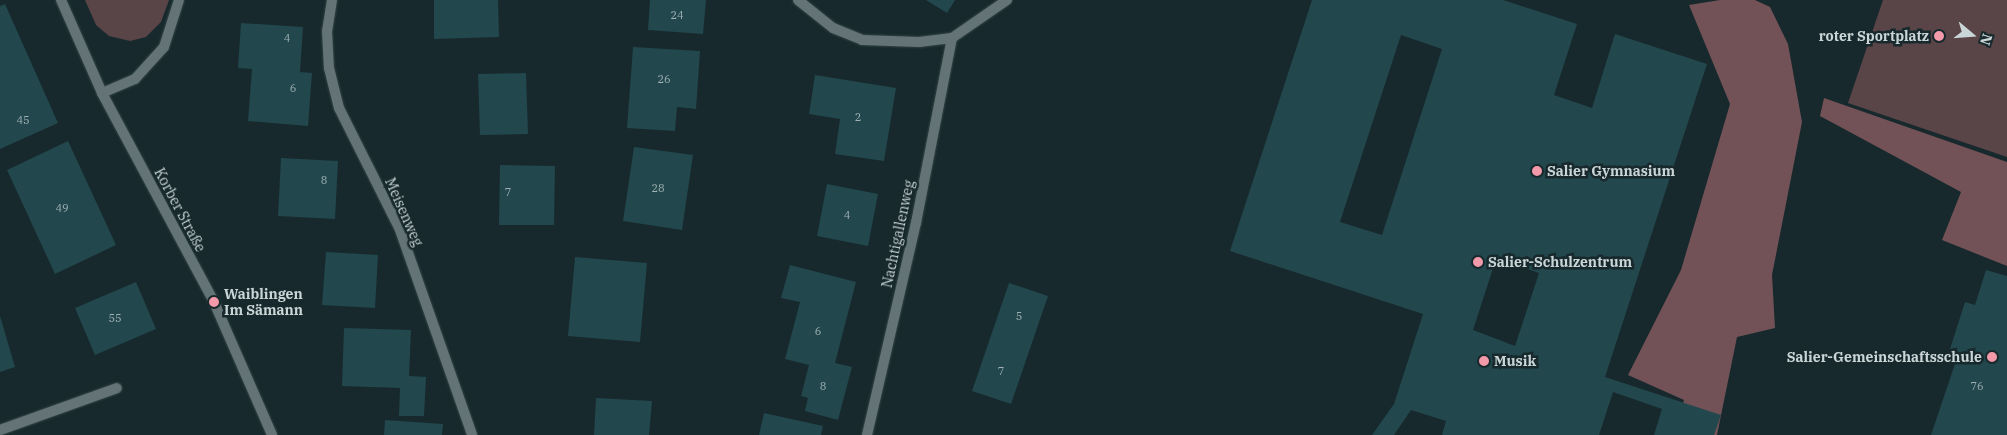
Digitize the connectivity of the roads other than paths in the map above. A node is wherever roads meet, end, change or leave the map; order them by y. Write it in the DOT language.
graph roads {
  1 [pos="62,0"];
  2 [pos="179,0"];
  3 [pos="332,0"];
  4 [pos="798,0"];
  5 [pos="1007,0"];
  6 [pos="952,38"];
  7 [pos="102,93"];
  8 [pos="117,388"];
  9 [pos="0,430"];
  10 [pos="272,435"];
  11 [pos="472,435"];
  12 [pos="867,435"];
  1 -- 7 [label="street, Korber Straße"];
  2 -- 7 [label="street"];
  3 -- 11 [label="street, Meisenweg"];
  4 -- 6 [label="street"];
  5 -- 6 [label="street"];
  6 -- 12 [label="street, Nachtigallenweg"];
  7 -- 10 [label="street, Korber Straße"];
  8 -- 9 [label="street"];
}
